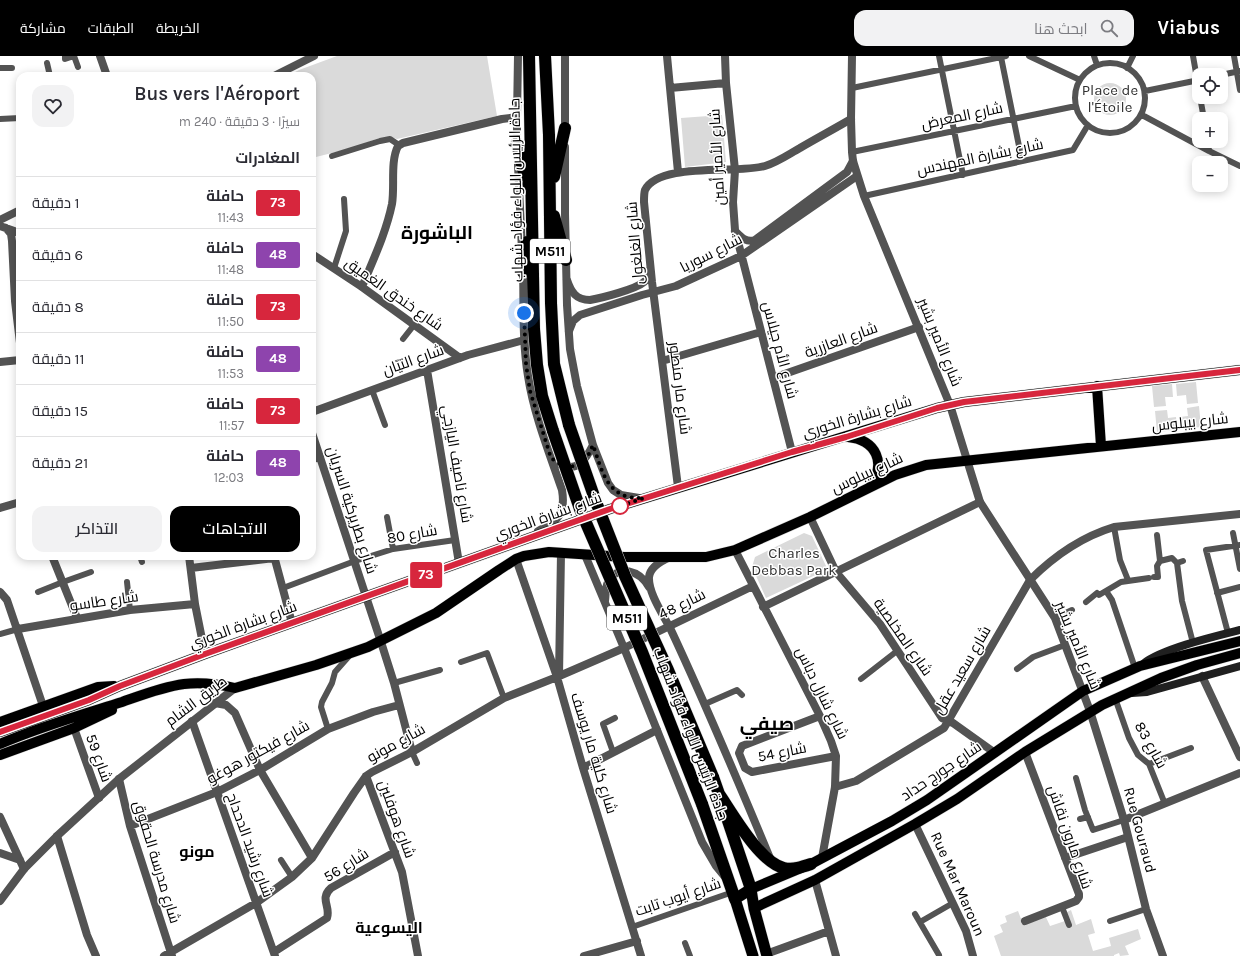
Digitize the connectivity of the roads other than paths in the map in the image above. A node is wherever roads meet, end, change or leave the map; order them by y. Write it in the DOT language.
graph roads {
  1 [pos="65,56"];
  2 [pos="100,56"];
  3 [pos="314,56"];
  4 [pos="518,56"];
  5 [pos="529,56"];
  6 [pos="545,56"];
  7 [pos="565,56"];
  8 [pos="667,56"];
  9 [pos="725,56"];
  10 [pos="852,56"];
  11 [pos="938,56"];
  12 [pos="1003,56"];
  13 [pos="1029,56"];
  14 [pos="1094,56"];
  15 [pos="1133,56"];
  16 [pos="1193,56"];
  17 [pos="1234,56"];
  18 [pos="47,63"];
  19 [pos="1097,65"];
  20 [pos="78,67"];
  21 [pos="0,68"];
  22 [pos="12,68"];
  23 [pos="1127,68"];
  24 [pos="1196,68"];
  25 [pos="941,70"];
  26 [pos="1238,71"];
  27 [pos="49,72"];
  28 [pos="105,72"];
  29 [pos="282,72"];
  30 [pos="1228,73"];
  31 [pos="1080,80"];
  32 [pos="1192,81"];
  33 [pos="726,83"];
  34 [pos="670,88"];
  35 [pos="852,88"];
  36 [pos="1240,90"];
  37 [pos="1145,91"];
  38 [pos="1076,106"];
  39 [pos="1142,115"];
  40 [pos="517,117"];
  41 [pos="16,118"];
  42 [pos="1014,118"];
  43 [pos="0,119"];
  44 [pos="851,119"];
  45 [pos="1088,125"];
  46 [pos="565,128"];
  47 [pos="954,131"];
  48 [pos="517,143"];
  49 [pos="399,145"];
  50 [pos="1209,148"];
  51 [pos="1209,151"];
  52 [pos="852,152"];
  53 [pos="332,156"];
  54 [pos="1022,161"];
  55 [pos="853,162"];
  56 [pos="1240,166"];
  57 [pos="735,170"];
  58 [pos="678,172"];
  59 [pos="963,174"];
  60 [pos="857,176"];
  61 [pos="864,196"];
  62 [pos="549,198"];
  63 [pos="344,199"];
  64 [pos="532,210"];
  65 [pos="16,212"];
  66 [pos="0,220"];
  67 [pos="3,227"];
  68 [pos="734,230"];
  69 [pos="16,232"];
  70 [pos="741,256"];
  71 [pos="316,257"];
  72 [pos="650,258"];
  73 [pos="566,260"];
  74 [pos="334,268"];
  75 [pos="523,272"];
  76 [pos="566,279"];
  77 [pos="16,281"];
  78 [pos="362,287"];
  79 [pos="653,293"];
  80 [pos="414,325"];
  81 [pos="919,327"];
  82 [pos="569,332"];
  83 [pos="761,332"];
  84 [pos="403,339"];
  85 [pos="524,340"];
  86 [pos="460,358"];
  87 [pos="16,360"];
  88 [pos="662,361"];
  89 [pos="0,362"];
  90 [pos="427,370"];
  91 [pos="1240,370"];
  92 [pos="773,378"];
  93 [pos="1097,386"];
  94 [pos="372,390"];
  95 [pos="950,405"];
  96 [pos="316,411"];
  97 [pos="385,425"];
  98 [pos="1240,432"];
  99 [pos="846,437"];
  100 [pos="593,445"];
  101 [pos="1101,446"];
  102 [pos="792,452"];
  103 [pos="316,458"];
  104 [pos="551,458"];
  105 [pos="967,460"];
  106 [pos="870,486"];
  107 [pos="678,487"];
  108 [pos="644,498"];
  109 [pos="980,502"];
  110 [pos="16,503"];
  111 [pos="0,508"];
  112 [pos="1240,514"];
  113 [pos="387,517"];
  114 [pos="810,517"];
  115 [pos="1114,527"];
  116 [pos="1233,533"];
  117 [pos="1157,535"];
  118 [pos="455,540"];
  119 [pos="513,544"];
  120 [pos="1238,545"];
  121 [pos="393,549"];
  122 [pos="735,550"];
  123 [pos="561,553"];
  124 [pos="585,555"];
  125 [pos="670,557"];
  126 [pos="516,559"];
  127 [pos="54,560"];
  128 [pos="190,560"];
  129 [pos="251,560"];
  130 [pos="275,560"];
  131 [pos="355,561"];
  132 [pos="1160,561"];
  133 [pos="459,563"];
  134 [pos="191,568"];
  135 [pos="1240,569"];
  136 [pos="91,572"];
  137 [pos="836,572"];
  138 [pos="1030,580"];
  139 [pos="1128,580"];
  140 [pos="62,582"];
  141 [pos="127,582"];
  142 [pos="753,586"];
  143 [pos="1240,587"];
  144 [pos="283,588"];
  145 [pos="651,591"];
  146 [pos="1106,591"];
  147 [pos="0,592"];
  148 [pos="38,592"];
  149 [pos="1217,593"];
  150 [pos="366,597"];
  151 [pos="1086,602"];
  152 [pos="194,604"];
  153 [pos="605,604"];
  154 [pos="764,607"];
  155 [pos="130,610"];
  156 [pos="1072,610"];
  157 [pos="77,618"];
  158 [pos="1055,618"];
  159 [pos="292,623"];
  160 [pos="669,626"];
  161 [pos="18,629"];
  162 [pos="1240,630"];
  163 [pos="0,634"];
  164 [pos="1228,634"];
  165 [pos="1240,641"];
  166 [pos="381,642"];
  167 [pos="1193,643"];
  168 [pos="1065,645"];
  169 [pos="624,648"];
  170 [pos="897,651"];
  171 [pos="1240,653"];
  172 [pos="205,654"];
  173 [pos="350,655"];
  174 [pos="460,662"];
  175 [pos="1240,666"];
  176 [pos="1138,667"];
  177 [pos="1017,669"];
  178 [pos="440,670"];
  179 [pos="1202,676"];
  180 [pos="558,677"];
  181 [pos="861,679"];
  182 [pos="394,683"];
  183 [pos="120,686"];
  184 [pos="235,688"];
  185 [pos="1083,691"];
  186 [pos="1127,693"];
  187 [pos="742,695"];
  188 [pos="504,698"];
  189 [pos="1115,698"];
  190 [pos="123,702"];
  191 [pos="215,703"];
  192 [pos="705,704"];
  193 [pos="399,705"];
  194 [pos="43,706"];
  195 [pos="1090,711"];
  196 [pos="820,716"];
  197 [pos="615,718"];
  198 [pos="192,720"];
  199 [pos="0,722"];
  200 [pos="949,722"];
  201 [pos="74,728"];
  202 [pos="328,729"];
  203 [pos="657,730"];
  204 [pos="0,732"];
  205 [pos="0,744"];
  206 [pos="1191,748"];
  207 [pos="412,752"];
  208 [pos="613,752"];
  209 [pos="1025,752"];
  210 [pos="995,753"];
  211 [pos="0,756"];
  212 [pos="836,756"];
  213 [pos="1240,757"];
  214 [pos="417,763"];
  215 [pos="1149,764"];
  216 [pos="583,768"];
  217 [pos="260,770"];
  218 [pos="1240,773"];
  219 [pos="366,776"];
  220 [pos="1076,778"];
  221 [pos="119,779"];
  222 [pos="835,787"];
  223 [pos="217,792"];
  224 [pos="720,794"];
  225 [pos="99,798"];
  226 [pos="1164,804"];
  227 [pos="0,817"];
  228 [pos="1088,817"];
  229 [pos="1080,819"];
  230 [pos="1124,820"];
  231 [pos="915,824"];
  232 [pos="130,826"];
  233 [pos="57,836"];
  234 [pos="1128,837"];
  235 [pos="394,852"];
  236 [pos="0,853"];
  237 [pos="312,858"];
  238 [pos="822,858"];
  239 [pos="1065,858"];
  240 [pos="20,860"];
  241 [pos="280,860"];
  242 [pos="772,862"];
  243 [pos="811,864"];
  244 [pos="24,869"];
  245 [pos="292,877"];
  246 [pos="815,880"];
  247 [pos="751,889"];
  248 [pos="733,891"];
  249 [pos="0,901"];
  250 [pos="256,903"];
  251 [pos="953,903"];
  252 [pos="1062,907"];
  253 [pos="754,908"];
  254 [pos="1146,909"];
  255 [pos="739,913"];
  256 [pos="915,914"];
  257 [pos="1025,921"];
  258 [pos="1110,921"];
  259 [pos="920,922"];
  260 [pos="1069,925"];
  261 [pos="632,927"];
  262 [pos="829,931"];
  263 [pos="637,941"];
  264 [pos="685,943"];
  265 [pos="274,954"];
  266 [pos="169,955"];
  267 [pos="750,955"];
  268 [pos="767,955"];
  269 [pos="940,955"];
  270 [pos="96,956"];
  271 [pos="418,956"];
  272 [pos="584,956"];
  273 [pos="641,956"];
  274 [pos="690,956"];
  275 [pos="836,956"];
  276 [pos="973,956"];
  277 [pos="1163,956"];
  1 -- 20 [label="street"];
  2 -- 28 [label="street"];
  3 -- 29 [label="street"];
  4 -- 40 [label="street"];
  5 -- 64 [label="highway, جادة الرئيس اللواء فؤاد شهاب / M511"];
  6 -- 62 [label="highway, جادة الرئيس اللواء فؤاد شهاب / M511"];
  7 -- 46 [label="street"];
  8 -- 34 [label="street"];
  9 -- 33 [label="street, شارع الأمير أمين"];
  10 -- 35 [label="street, شارع الأمير بشير"];
  11 -- 25 [label="street"];
  12 -- 25 [label="street"];
  12 -- 42 [label="street"];
  13 -- 31 [label="street"];
  14 -- 19 [label="street"];
  15 -- 23 [label="street"];
  16 -- 24 [label="street"];
  17 -- 26 [label="street"];
  18 -- 27 [label="street"];
  19 -- 23 [label="street"];
  19 -- 31 [label="street"];
  21 -- 22 [label="street"];
  23 -- 37 [label="street"];
  25 -- 35 [label="street"];
  25 -- 47 [label="street"];
  26 -- 30 [label="street"];
  26 -- 36 [label="street"];
  31 -- 38 [label="street"];
  32 -- 37 [label="street"];
  33 -- 34 [label="street"];
  33 -- 57 [label="street, شارع الأمير أمين"];
  34 -- 58 [label="street"];
  35 -- 44 [label="street, شارع الأمير بشير"];
  37 -- 39 [label="street"];
  38 -- 42 [label="street, شارع المعرض"];
  38 -- 45 [label="street"];
  39 -- 45 [label="street"];
  39 -- 51 [label="street"];
  40 -- 48 [label="street"];
  40 -- 49 [label="street"];
  41 -- 43 [label="street"];
  42 -- 47 [label="street, شارع المعرض"];
  42 -- 54 [label="street"];
  44 -- 52 [label="street, شارع الأمير بشير"];
  44 -- 57 [label="street, شارع الغلغول"];
  45 -- 54 [label="street, شارع بشارة المهندس"];
  46 -- 62 [label="highway"];
  46 -- 73 [label="street"];
  47 -- 52 [label="street, شارع المعرض"];
  47 -- 59 [label="street"];
  48 -- 64 [label="highway"];
  48 -- 75 [label="street"];
  49 -- 53 [label="street"];
  49 -- 78 [label="street"];
  50 -- 51 [label="street"];
  51 -- 56 [label="street"];
  52 -- 55 [label="street, شارع الأمير بشير"];
  54 -- 59 [label="street, شارع بشارة المهندس"];
  55 -- 60 [label="street, شارع الأمير بشير"];
  55 -- 68 [label="street, شارع سوريا"];
  57 -- 58 [label="street, شارع الغلغول"];
  57 -- 68 [label="street, شارع الأمير أمين"];
  58 -- 72 [label="street, شارع الغلغول"];
  59 -- 61 [label="street, شارع بشارة المهندس"];
  60 -- 61 [label="street, شارع الأمير بشير"];
  60 -- 70 [label="street, شارع سوريا"];
  61 -- 81 [label="street, شارع الأمير بشير"];
  62 -- 73 [label="highway"];
  62 -- 224 [label="highway, جادة الرئيس اللواء فؤاد شهاب / M511, bridge"];
  63 -- 74 [label="street"];
  64 -- 75 [label="highway"];
  64 -- 248 [label="highway, جادة الرئيس اللواء فؤاد شهاب / M511, bridge"];
  65 -- 66 [label="street"];
  67 -- 69 [label="street"];
  67 -- 77 [label="street"];
  68 -- 70 [label="street, شارع الأمير أمين"];
  70 -- 79 [label="street, شارع سوريا"];
  70 -- 83 [label="street, شارع الأم جيلاس"];
  71 -- 74 [label="street, شارع خندق الغميق"];
  72 -- 76 [label="street"];
  72 -- 79 [label="street, شارع الغلغول"];
  73 -- 76 [label="street"];
  74 -- 78 [label="street, شارع خندق الغميق"];
  75 -- 85 [label="street"];
  76 -- 82 [label="street"];
  78 -- 80 [label="street, شارع خندق الغميق"];
  79 -- 82 [label="street, شارع سوريا"];
  79 -- 88 [label="street, شارع مار منصور"];
  80 -- 84 [label="street"];
  80 -- 86 [label="street, شارع خندق الغميق"];
  81 -- 92 [label="street, شارع العازرية"];
  81 -- 95 [label="street, شارع الأمير بشير"];
  82 -- 100 [label="street"];
  83 -- 88 [label="street"];
  83 -- 92 [label="street, شارع الأم جيلاس"];
  85 -- 86 [label="street, شارع التيّان"];
  85 -- 104 [label="street"];
  86 -- 90 [label="street, شارع التيّان"];
  87 -- 89 [label="street"];
  88 -- 107 [label="street, شارع مار منصور"];
  90 -- 94 [label="street, شارع التيّان"];
  90 -- 118 [label="street, شارع ناصيف اليازجي"];
  91 -- 93 [label="main road, شارع بشارة الخوري"];
  92 -- 102 [label="street, شارع الأم جيلاس"];
  93 -- 95 [label="main road, شارع بشارة الخوري"];
  93 -- 101 [label="main road"];
  94 -- 96 [label="street, شارع التيّان"];
  94 -- 97 [label="street"];
  95 -- 99 [label="main road, شارع بشارة الخوري"];
  95 -- 105 [label="street, شارع الأمير بشير"];
  98 -- 101 [label="main road, شارع بيبلوس"];
  99 -- 102 [label="main road, شارع بشارة الخوري"];
  99 -- 106 [label="main road"];
  100 -- 104 [label="street"];
  100 -- 108 [label="street"];
  101 -- 105 [label="main road, شارع بيبلوس"];
  102 -- 107 [label="main road, شارع بشارة الخوري"];
  103 -- 131 [label="street, شارع بطريركية السريان"];
  104 -- 119 [label="street"];
  105 -- 106 [label="main road, شارع بيبلوس"];
  105 -- 109 [label="street, شارع الأمير بشير"];
  106 -- 114 [label="main road, شارع بيبلوس"];
  107 -- 108 [label="main road, شارع بشارة الخوري"];
  108 -- 119 [label="main road, شارع بشارة الخوري"];
  109 -- 137 [label="street"];
  109 -- 138 [label="street, شارع الأمير بشير"];
  110 -- 111 [label="street"];
  112 -- 115 [label="street, شارع سعيد عقل"];
  113 -- 121 [label="street"];
  114 -- 122 [label="main road, شارع بيبلوس"];
  114 -- 137 [label="street, شارع المخلصية"];
  115 -- 138 [label="street, شارع سعيد عقل"];
  115 -- 139 [label="street"];
  116 -- 120 [label="street"];
  117 -- 132 [label="street"];
  118 -- 121 [label="street, شارع 80"];
  118 -- 133 [label="street, شارع ناصيف اليازجي"];
  119 -- 133 [label="main road, شارع بشارة الخوري"];
  120 -- 135 [label="street"];
  120 -- 149 [label="street"];
  121 -- 131 [label="street, شارع 80"];
  122 -- 125 [label="main road, شارع بيبلوس"];
  122 -- 142 [label="street, شارع شارل دباس"];
  123 -- 124 [label="main road, شارع بيبلوس"];
  123 -- 126 [label="main road, شارع بيبلوس"];
  123 -- 180 [label="street"];
  124 -- 125 [label="main road, شارع بيبلوس"];
  124 -- 153 [label="street"];
  125 -- 145 [label="street"];
  126 -- 166 [label="main road, طريق الشام"];
  126 -- 180 [label="street, شارع كلية مار يوسف"];
  127 -- 140 [label="street"];
  128 -- 134 [label="street"];
  129 -- 134 [label="street"];
  130 -- 144 [label="street"];
  131 -- 144 [label="street, شارع 80"];
  131 -- 150 [label="street, شارع بطريركية السريان"];
  132 -- 139 [label="street"];
  132 -- 167 [label="street"];
  133 -- 150 [label="main road, شارع بشارة الخوري"];
  134 -- 152 [label="street"];
  136 -- 140 [label="street"];
  137 -- 154 [label="street"];
  137 -- 170 [label="street, شارع المخلصية"];
  138 -- 158 [label="street, شارع الأمير بشير"];
  138 -- 200 [label="street, شارع سعيد عقل"];
  139 -- 146 [label="street"];
  140 -- 148 [label="street"];
  140 -- 157 [label="street"];
  141 -- 155 [label="street"];
  142 -- 154 [label="street, شارع شارل دباس"];
  142 -- 160 [label="street, شارع 48"];
  143 -- 149 [label="street"];
  144 -- 159 [label="street"];
  145 -- 153 [label="street"];
  145 -- 160 [label="street"];
  146 -- 151 [label="street"];
  146 -- 176 [label="street"];
  147 -- 161 [label="street"];
  149 -- 164 [label="street"];
  150 -- 159 [label="main road, شارع بشارة الخوري"];
  150 -- 166 [label="street, شارع بطريركية السريان"];
  152 -- 155 [label="street, شارع طاسو"];
  152 -- 172 [label="street"];
  153 -- 169 [label="street"];
  154 -- 196 [label="street, شارع شارل دباس"];
  155 -- 157 [label="street, شارع طاسو"];
  156 -- 158 [label="street"];
  157 -- 161 [label="street, شارع طاسو"];
  158 -- 168 [label="street, شارع الأمير بشير"];
  159 -- 172 [label="main road, شارع بشارة الخوري"];
  160 -- 169 [label="street, شارع 48"];
  160 -- 192 [label="street"];
  161 -- 163 [label="street"];
  161 -- 194 [label="street"];
  162 -- 164 [label="main road, شارع جورج حداد"];
  164 -- 167 [label="main road, شارع جورج حداد"];
  165 -- 176 [label="main road, شارع جورج حداد"];
  166 -- 173 [label="main road, طريق الشام"];
  166 -- 182 [label="street, شارع بطريركية السريان"];
  167 -- 176 [label="main road, شارع جورج حداد"];
  168 -- 177 [label="street"];
  168 -- 185 [label="street, شارع الأمير بشير"];
  169 -- 180 [label="street, شارع مونو"];
  169 -- 203 [label="street"];
  170 -- 181 [label="street"];
  170 -- 200 [label="street, شارع المخلصية"];
  171 -- 186 [label="main road, شارع جورج حداد"];
  172 -- 183 [label="main road, شارع بشارة الخوري"];
  173 -- 184 [label="main road, طريق الشام"];
  173 -- 202 [label="street"];
  174 -- 188 [label="street"];
  175 -- 179 [label="main road, شارع جورج حداد"];
  176 -- 185 [label="main road, شارع جورج حداد"];
  178 -- 182 [label="street"];
  179 -- 186 [label="main road, شارع جورج حداد"];
  179 -- 213 [label="street"];
  180 -- 188 [label="street, شارع مونو"];
  180 -- 216 [label="street, شارع كلية مار يوسف"];
  182 -- 193 [label="street, شارع بطريركية السريان"];
  183 -- 194 [label="main road"];
  183 -- 204 [label="main road, شارع بشارة الخوري"];
  184 -- 190 [label="main road"];
  184 -- 191 [label="street, طريق الشام"];
  185 -- 195 [label="street, شارع الأمير بشير"];
  185 -- 210 [label="main road, شارع جورج حداد"];
  186 -- 189 [label="main road, شارع جورج حداد"];
  187 -- 192 [label="street"];
  188 -- 207 [label="street, شارع مونو"];
  189 -- 195 [label="main road, شارع جورج حداد"];
  189 -- 215 [label="street, شارع 83"];
  190 -- 201 [label="main road"];
  190 -- 205 [label="main road"];
  191 -- 198 [label="street, طريق الشام"];
  191 -- 217 [label="street"];
  192 -- 242 [label="street"];
  193 -- 202 [label="street, شارع فيكتور هوغو"];
  193 -- 207 [label="street, شارع بطريركية السريان"];
  194 -- 199 [label="main road"];
  195 -- 209 [label="main road, شارع جورج حداد"];
  195 -- 230 [label="street, Rue Gouraud"];
  196 -- 212 [label="street, شارع شارل دباس"];
  196 -- 212 [label="street, شارع 54"];
  197 -- 208 [label="street"];
  198 -- 221 [label="street, طريق الشام"];
  198 -- 223 [label="street, شارع رشيد الدحداح"];
  200 -- 210 [label="street, شارع المخلصية"];
  200 -- 222 [label="street, شارع سعيد عقل"];
  201 -- 211 [label="main road"];
  201 -- 225 [label="street, شارع 59"];
  202 -- 217 [label="street, شارع فيكتور هوغو"];
  203 -- 208 [label="street"];
  203 -- 248 [label="street"];
  206 -- 215 [label="street"];
  207 -- 214 [label="street"];
  207 -- 219 [label="street, شارع مونو"];
  208 -- 216 [label="street"];
  209 -- 231 [label="main road, شارع جورج حداد"];
  209 -- 239 [label="street, شارع مارون نقاش"];
  210 -- 238 [label="main road, شارع جورج حداد"];
  212 -- 222 [label="street, شارع شارل دباس"];
  215 -- 226 [label="street, شارع 83"];
  216 -- 261 [label="street, شارع كلية مار يوسف"];
  217 -- 223 [label="street, شارع فيكتور هوغو"];
  217 -- 237 [label="street"];
  218 -- 226 [label="street"];
  219 -- 235 [label="street, شارع هوفلين"];
  219 -- 237 [label="street, شارع مونو"];
  220 -- 228 [label="street"];
  221 -- 225 [label="street, طريق الشام"];
  221 -- 232 [label="street, شارع مدرسة الحقوق"];
  222 -- 238 [label="street, شارع شارل دباس"];
  223 -- 232 [label="street, شارع فيكتور هوغو"];
  223 -- 250 [label="street, شارع رشيد الدحداح"];
  224 -- 242 [label="highway"];
  224 -- 247 [label="highway, جادة الرئيس اللواء فؤاد شهاب / M511"];
  225 -- 233 [label="street, طريق الشام"];
  226 -- 230 [label="street"];
  227 -- 240 [label="street"];
  228 -- 229 [label="street"];
  228 -- 230 [label="street"];
  230 -- 234 [label="street, Rue Gouraud"];
  231 -- 246 [label="main road, شارع جورج حداد"];
  231 -- 251 [label="street, Rue Mar Maroun"];
  232 -- 266 [label="street, شارع مدرسة الحقوق"];
  233 -- 244 [label="street, طريق الشام"];
  233 -- 270 [label="street"];
  234 -- 239 [label="street"];
  234 -- 254 [label="street, Rue Gouraud"];
  235 -- 265 [label="street, شارع 56"];
  235 -- 271 [label="street, شارع هوفلين"];
  236 -- 240 [label="street"];
  237 -- 245 [label="street, شارع مونو"];
  238 -- 243 [label="main road, شارع جورج حداد"];
  239 -- 252 [label="street, شارع مارون نقاش"];
  240 -- 244 [label="street"];
  241 -- 245 [label="street"];
  242 -- 243 [label="highway"];
  243 -- 247 [label="main road, شارع جورج حداد"];
  244 -- 249 [label="street, طريق الشام"];
  245 -- 250 [label="street, شارع مونو"];
  246 -- 253 [label="main road, شارع جورج حداد"];
  246 -- 262 [label="street"];
  247 -- 248 [label="highway"];
  247 -- 253 [label="highway, جادة الرئيس اللواء فؤاد شهاب"];
  248 -- 255 [label="highway, جادة الرئيس اللواء فؤاد شهاب"];
  248 -- 261 [label="street, شارع أيوب تابت"];
  250 -- 265 [label="street, شارع رشيد الدحداح"];
  250 -- 266 [label="street, شارع مونو"];
  251 -- 259 [label="street"];
  251 -- 276 [label="street, Rue Mar Maroun"];
  252 -- 257 [label="street, شارع مارون نقاش"];
  252 -- 260 [label="street"];
  253 -- 255 [label="highway"];
  253 -- 268 [label="highway, جادة الرئيس اللواء فؤاد شهاب"];
  254 -- 258 [label="street"];
  254 -- 277 [label="street, Rue Gouraud"];
  255 -- 267 [label="highway, جادة الرئيس اللواء فؤاد شهاب"];
  256 -- 259 [label="street"];
  259 -- 269 [label="street"];
  261 -- 263 [label="street, شارع كلية مار يوسف"];
  262 -- 268 [label="street"];
  262 -- 275 [label="street"];
  263 -- 272 [label="street, شارع أيوب تابت"];
  263 -- 273 [label="street, شارع كلية مار يوسف"];
  264 -- 274 [label="street"];
}
